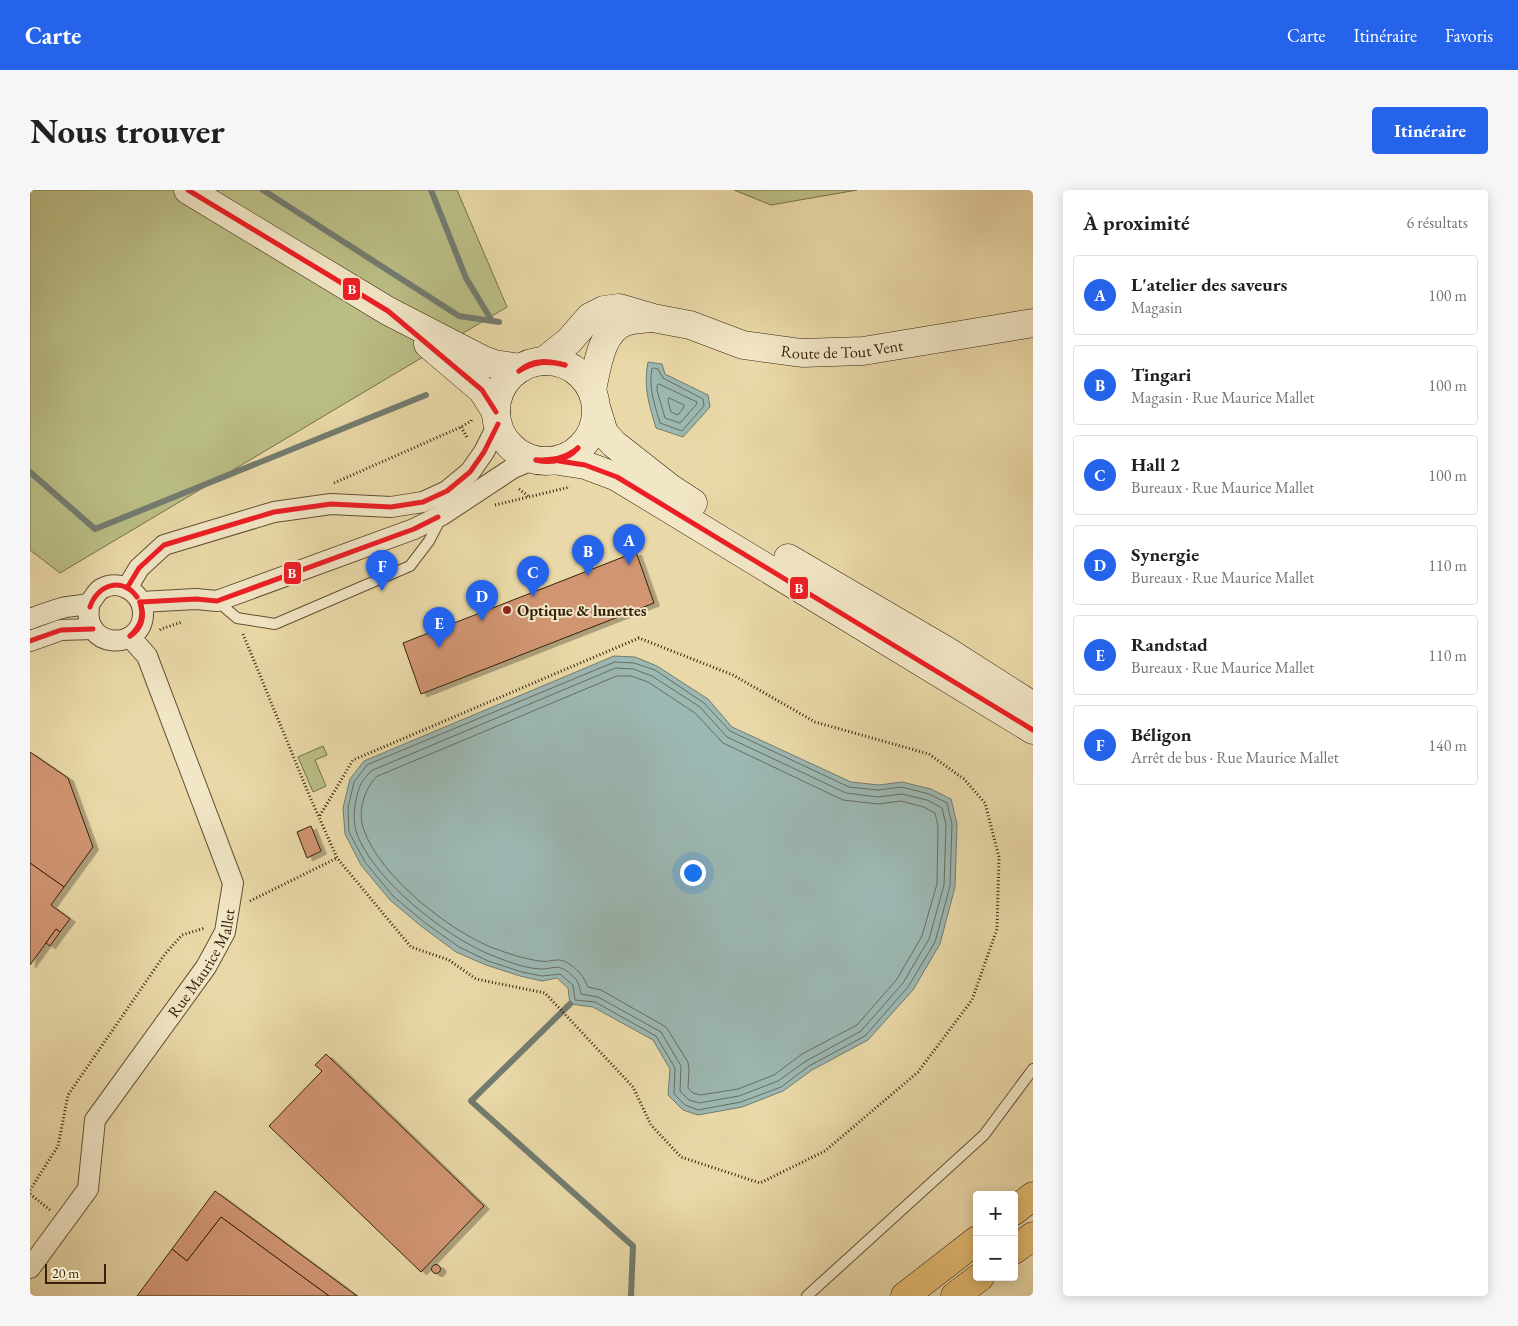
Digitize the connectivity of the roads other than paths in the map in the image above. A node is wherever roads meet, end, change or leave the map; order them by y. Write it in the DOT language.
graph roads {
  1 [pos="188,190"];
  2 [pos="388,311"];
  3 [pos="653,318"];
  4 [pos="1033,323"];
  5 [pos="533,364"];
  6 [pos="594,400"];
  7 [pos="489,416"];
  8 [pos="532,460"];
  9 [pos="559,460"];
  10 [pos="442,515"];
  11 [pos="127,588"];
  12 [pos="90,602"];
  13 [pos="141,602"];
  14 [pos="217,602"];
  15 [pos="30,619"];
  16 [pos="93,629"];
  17 [pos="130,637"];
  18 [pos="30,641"];
  19 [pos="1033,706"];
  20 [pos="1033,730"];
  21 [pos="1033,1069"];
  22 [pos="1033,1196"];
  23 [pos="1018,1208"];
  24 [pos="1033,1236"];
  25 [pos="973,1243"];
  26 [pos="1018,1247"];
  27 [pos="30,1268"];
  28 [pos="975,1281"];
  29 [pos="807,1296"];
  30 [pos="904,1296"];
  31 [pos="955,1296"];
  1 -- 2 [label="main road"];
  2 -- 5 [label="main road"];
  2 -- 7 [label="main road"];
  3 -- 4 [label="main road, Route de Tout Vent"];
  3 -- 5 [label="main road"];
  3 -- 6 [label="main road"];
  5 -- 6 [label="main road"];
  5 -- 7 [label="main road"];
  6 -- 9 [label="main road"];
  6 -- 19 [label="main road"];
  7 -- 8 [label="main road"];
  7 -- 11 [label="street"];
  8 -- 9 [label="main road"];
  8 -- 10 [label="street"];
  9 -- 20 [label="main road"];
  10 -- 14 [label="street"];
  10 -- 14 [label="lane"];
  11 -- 12 [label="street"];
  11 -- 13 [label="street"];
  12 -- 15 [label="street"];
  12 -- 16 [label="street"];
  13 -- 14 [label="street"];
  13 -- 17 [label="street"];
  16 -- 17 [label="street"];
  16 -- 18 [label="street"];
  17 -- 27 [label="street, Rue Maurice Mallet"];
  21 -- 29 [label="lane"];
  22 -- 23 [label="highway"];
  24 -- 26 [label="highway"];
  25 -- 30 [label="highway"];
  28 -- 31 [label="highway"];
}
